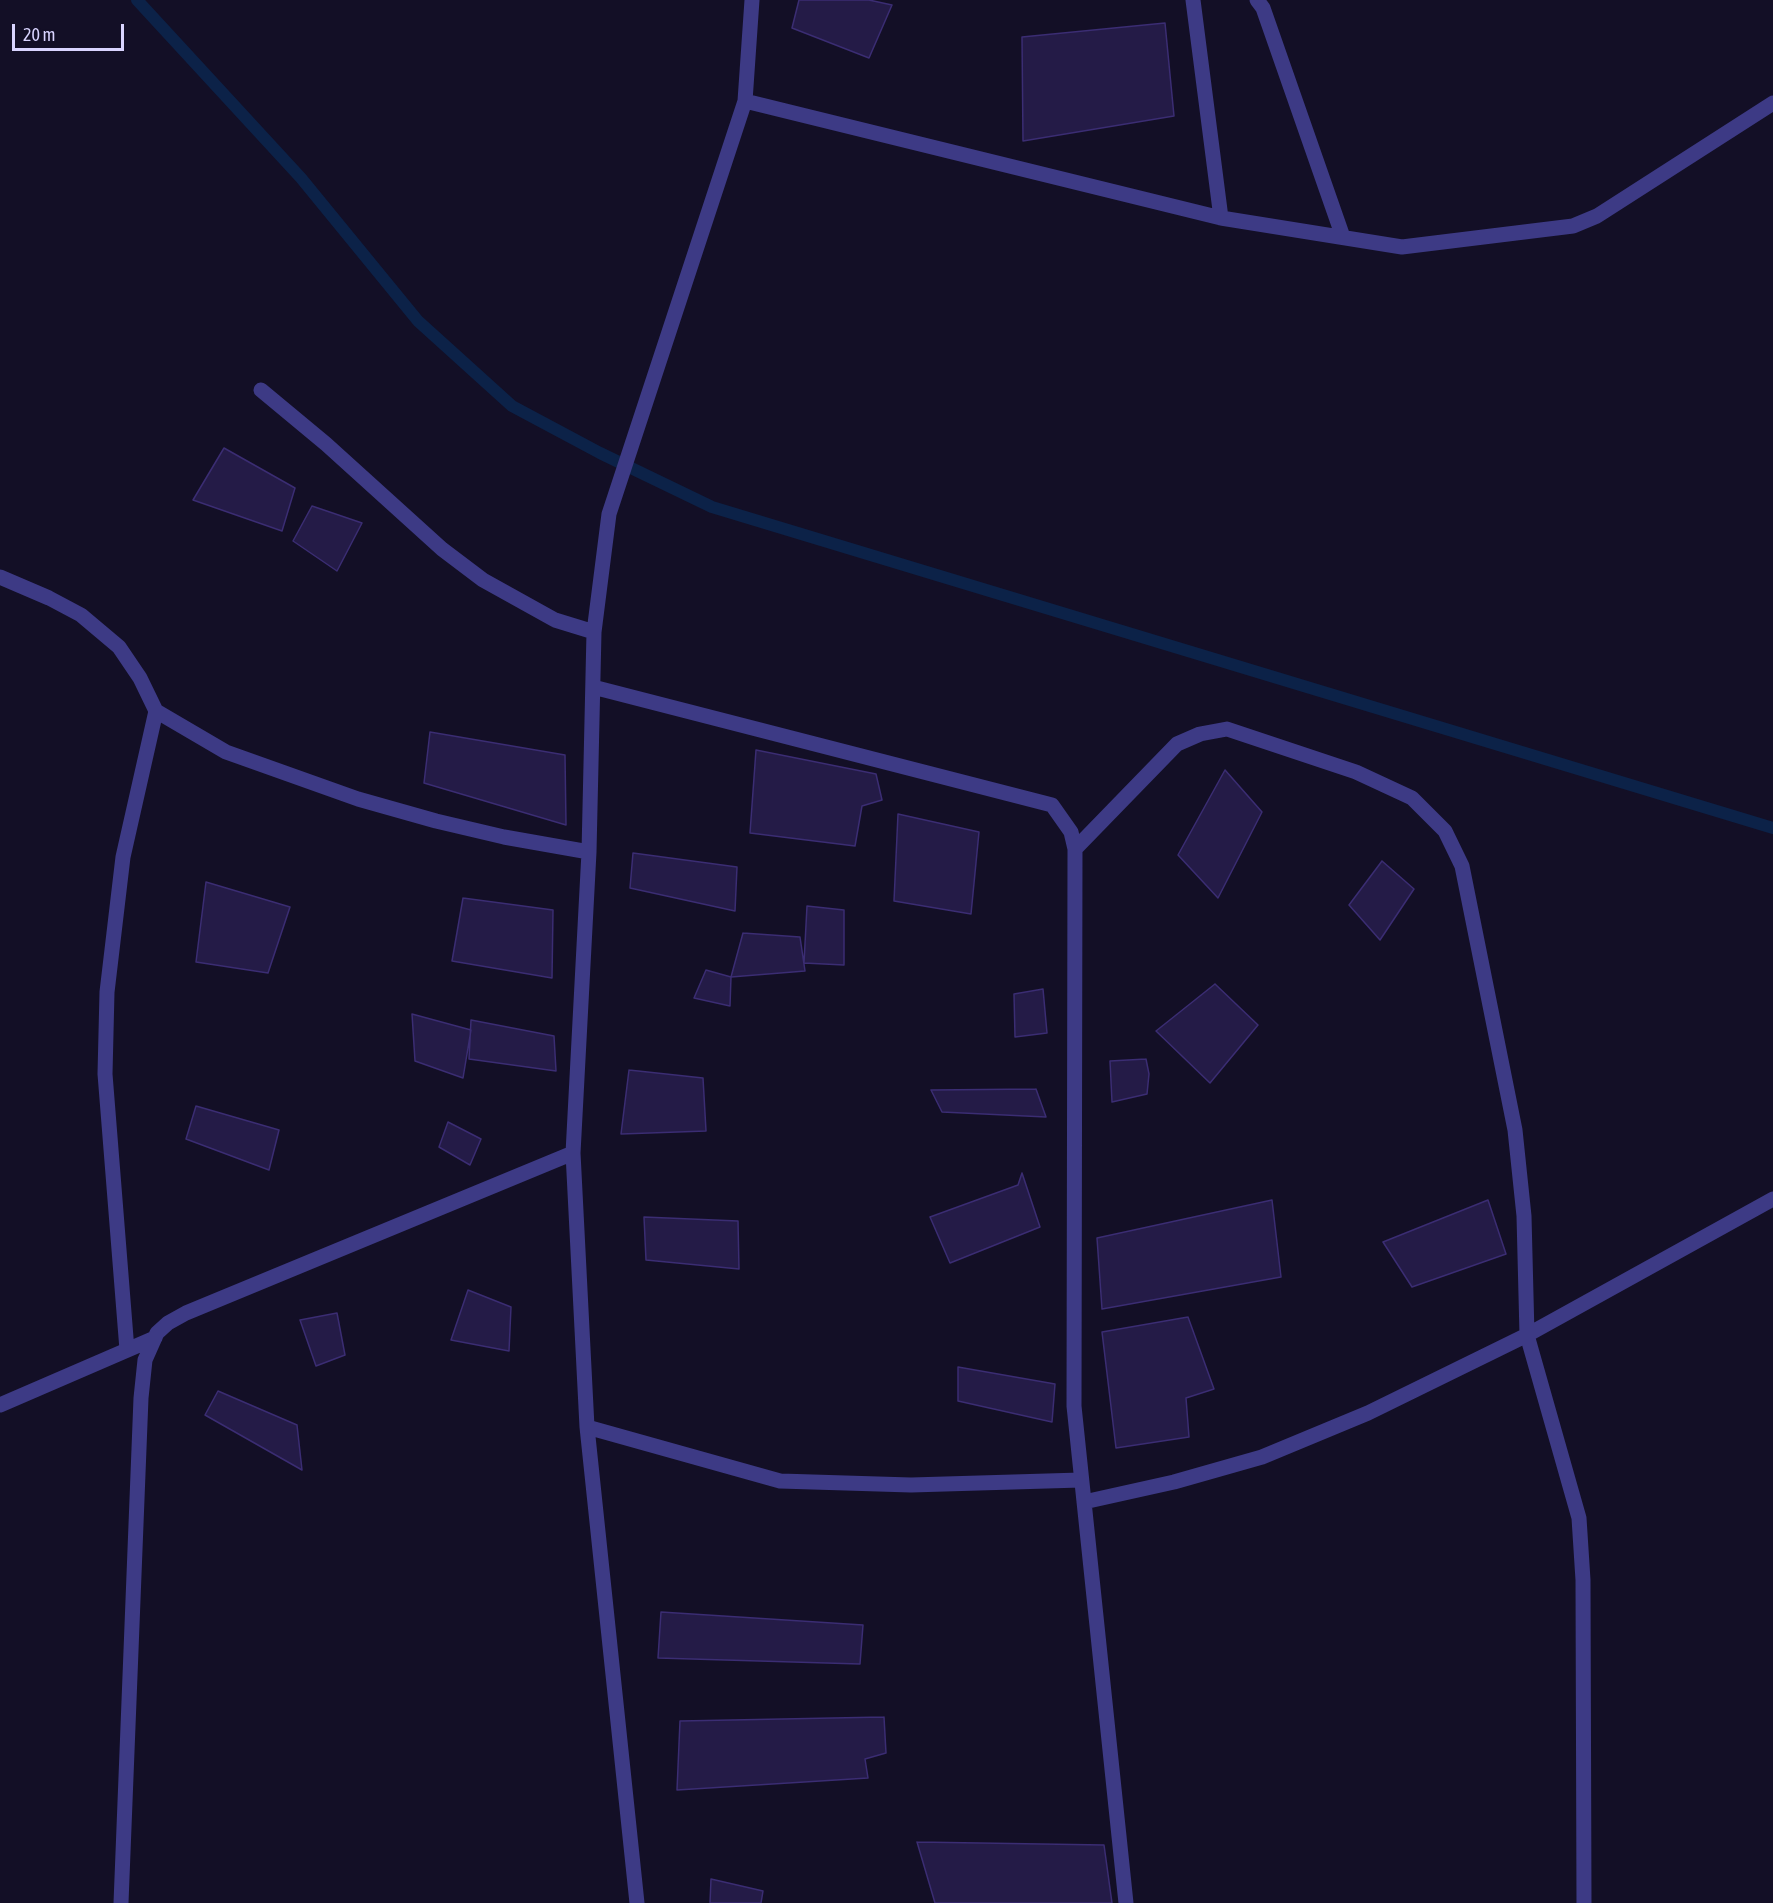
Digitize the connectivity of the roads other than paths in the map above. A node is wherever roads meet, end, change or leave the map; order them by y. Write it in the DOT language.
graph roads {
  1 [pos="752,0"];
  2 [pos="1193,0"];
  3 [pos="1257,0"];
  4 [pos="745,101"];
  5 [pos="1773,103"];
  6 [pos="1221,218"];
  7 [pos="1343,237"];
  8 [pos="261,390"];
  9 [pos="0,577"];
  10 [pos="594,632"];
  11 [pos="593,687"];
  12 [pos="156,711"];
  13 [pos="1075,849"];
  14 [pos="589,852"];
  15 [pos="573,1153"];
  16 [pos="1773,1199"];
  17 [pos="1527,1335"];
  18 [pos="155,1338"];
  19 [pos="127,1350"];
  20 [pos="0,1406"];
  21 [pos="587,1427"];
  22 [pos="1081,1480"];
  23 [pos="1084,1502"];
  24 [pos="121,1903"];
  25 [pos="637,1903"];
  26 [pos="1126,1903"];
  27 [pos="1584,1903"];
  1 -- 4 [label="street"];
  2 -- 6 [label="street"];
  3 -- 7 [label="street"];
  4 -- 6 [label="street"];
  4 -- 10 [label="street"];
  5 -- 7 [label="street"];
  6 -- 7 [label="street"];
  8 -- 10 [label="street"];
  9 -- 12 [label="street"];
  10 -- 11 [label="street"];
  11 -- 13 [label="street"];
  11 -- 14 [label="street"];
  12 -- 14 [label="street"];
  12 -- 19 [label="street"];
  13 -- 17 [label="street"];
  13 -- 22 [label="street"];
  14 -- 15 [label="street"];
  15 -- 18 [label="street"];
  15 -- 21 [label="street"];
  16 -- 17 [label="street"];
  17 -- 23 [label="street"];
  17 -- 27 [label="street"];
  18 -- 19 [label="street"];
  18 -- 24 [label="street"];
  19 -- 20 [label="street"];
  21 -- 22 [label="street"];
  21 -- 25 [label="street"];
  22 -- 23 [label="street"];
  23 -- 26 [label="street"];
}
